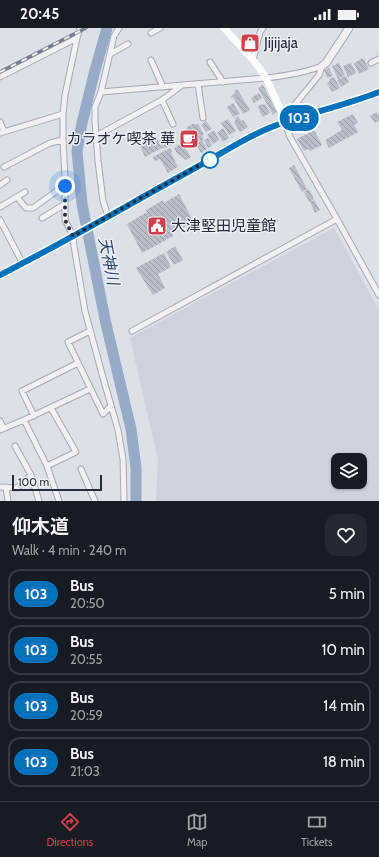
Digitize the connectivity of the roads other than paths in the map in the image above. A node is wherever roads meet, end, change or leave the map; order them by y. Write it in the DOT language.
graph roads {
  1 [pos="80,28"];
  2 [pos="119,28"];
  3 [pos="160,28"];
  4 [pos="224,28"];
  5 [pos="263,28"];
  6 [pos="349,28"];
  7 [pos="151,33"];
  8 [pos="77,38"];
  9 [pos="128,44"];
  10 [pos="110,54"];
  11 [pos="379,59"];
  12 [pos="150,60"];
  13 [pos="253,60"];
  14 [pos="210,62"];
  15 [pos="371,63"];
  16 [pos="322,66"];
  17 [pos="0,77"];
  18 [pos="266,78"];
  19 [pos="223,82"];
  20 [pos="198,84"];
  21 [pos="181,86"];
  22 [pos="164,87"];
  23 [pos="100,92"];
  24 [pos="379,92"];
  25 [pos="162,100"];
  26 [pos="63,114"];
  27 [pos="284,115"];
  28 [pos="203,118"];
  29 [pos="0,122"];
  30 [pos="285,122"];
  31 [pos="173,124"];
  32 [pos="2,132"];
  33 [pos="96,136"];
  34 [pos="63,140"];
  35 [pos="4,167"];
  36 [pos="7,180"];
  37 [pos="0,185"];
  38 [pos="65,186"];
  39 [pos="25,192"];
  40 [pos="17,197"];
  41 [pos="65,204"];
  42 [pos="0,207"];
  43 [pos="42,218"];
  44 [pos="105,218"];
  45 [pos="337,219"];
  46 [pos="0,220"];
  47 [pos="76,235"];
  48 [pos="23,264"];
  49 [pos="0,275"];
  50 [pos="379,295"];
  51 [pos="132,330"];
  52 [pos="90,331"];
  53 [pos="78,363"];
  54 [pos="90,389"];
  55 [pos="111,406"];
  56 [pos="51,408"];
  57 [pos="34,416"];
  58 [pos="24,420"];
  59 [pos="0,421"];
  60 [pos="2,429"];
  61 [pos="15,446"];
  62 [pos="46,466"];
  63 [pos="81,469"];
  64 [pos="31,474"];
  65 [pos="0,486"];
  66 [pos="6,487"];
  67 [pos="8,501"];
  68 [pos="38,501"];
  69 [pos="59,501"];
  70 [pos="95,501"];
  71 [pos="124,501"];
  1 -- 8 [label="street"];
  2 -- 10 [label="street"];
  3 -- 7 [label="street"];
  4 -- 13 [label="main road"];
  5 -- 13 [label="street"];
  6 -- 16 [label="street"];
  8 -- 17 [label="street"];
  8 -- 26 [label="street"];
  9 -- 10 [label="street"];
  10 -- 23 [label="street"];
  11 -- 15 [label="street"];
  12 -- 22 [label="street"];
  13 -- 18 [label="main road"];
  14 -- 19 [label="street"];
  16 -- 18 [label="street"];
  16 -- 27 [label="street"];
  18 -- 19 [label="street"];
  18 -- 27 [label="main road"];
  19 -- 20 [label="street"];
  20 -- 21 [label="street"];
  20 -- 28 [label="street"];
  21 -- 22 [label="street"];
  21 -- 25 [label="street"];
  22 -- 23 [label="street"];
  23 -- 33 [label="street"];
  24 -- 30 [label="main road"];
  25 -- 31 [label="street"];
  25 -- 33 [label="street"];
  26 -- 32 [label="street"];
  26 -- 34 [label="street"];
  27 -- 30 [label="main road"];
  29 -- 32 [label="street"];
  30 -- 44 [label="main road"];
  30 -- 45 [label="street"];
  33 -- 44 [label="street"];
  34 -- 35 [label="street"];
  34 -- 38 [label="street"];
  36 -- 37 [label="street"];
  38 -- 40 [label="street"];
  38 -- 41 [label="street"];
  39 -- 40 [label="street"];
  40 -- 42 [label="street"];
  41 -- 43 [label="street"];
  41 -- 47 [label="street"];
  44 -- 47 [label="main road"];
  45 -- 50 [label="street"];
  45 -- 51 [label="street"];
  46 -- 48 [label="street"];
  47 -- 48 [label="main road"];
  47 -- 52 [label="street"];
  48 -- 49 [label="main road"];
  52 -- 53 [label="street"];
  52 -- 55 [label="street"];
  53 -- 54 [label="street"];
  53 -- 57 [label="street"];
  54 -- 55 [label="street"];
  54 -- 56 [label="street"];
  55 -- 71 [label="street"];
  56 -- 57 [label="street"];
  56 -- 62 [label="street"];
  57 -- 58 [label="street"];
  58 -- 60 [label="street"];
  58 -- 62 [label="street"];
  59 -- 60 [label="street"];
  61 -- 64 [label="street"];
  62 -- 69 [label="street"];
  63 -- 70 [label="street"];
  64 -- 66 [label="street"];
  64 -- 68 [label="street"];
  65 -- 66 [label="street"];
  66 -- 67 [label="street"];
}
